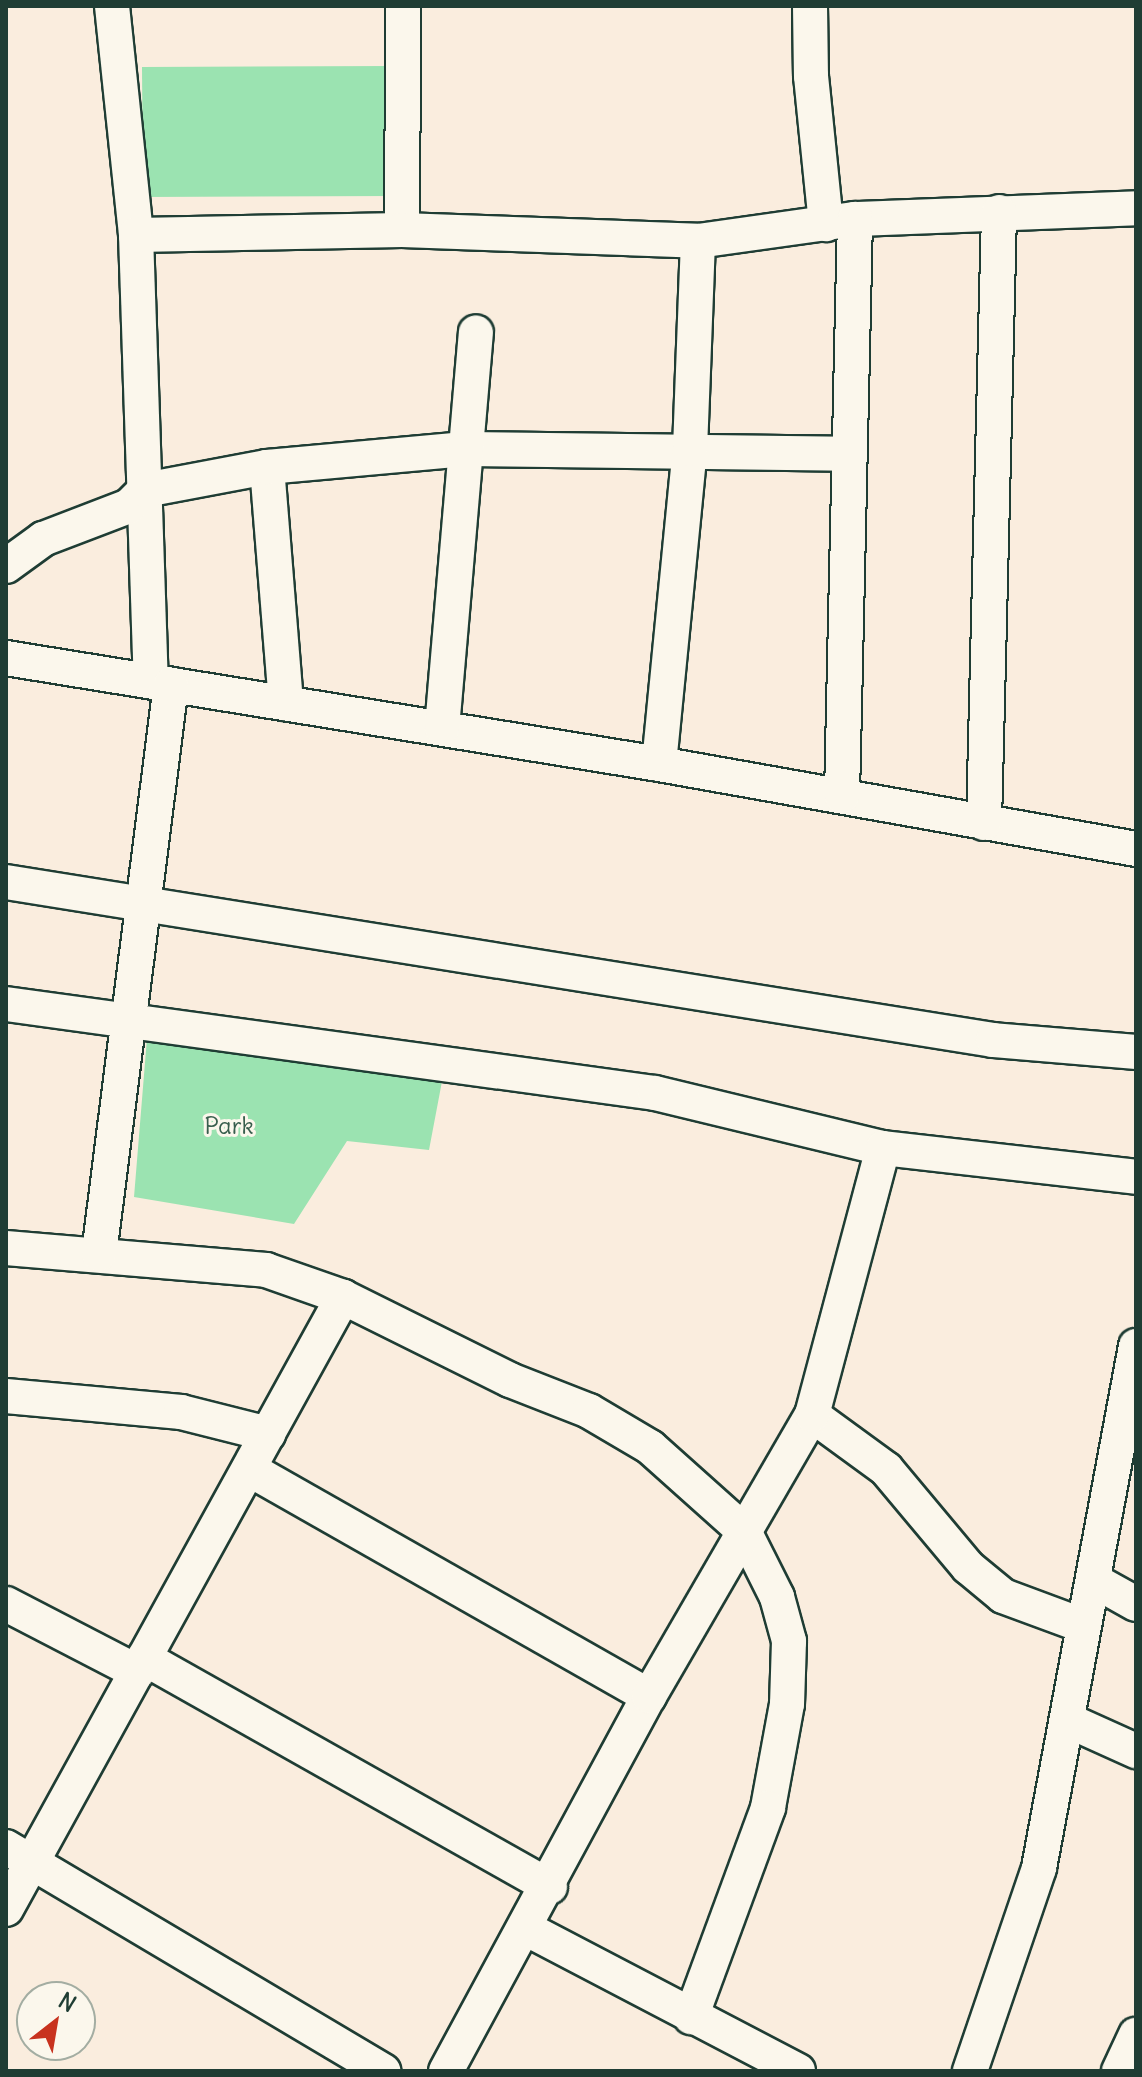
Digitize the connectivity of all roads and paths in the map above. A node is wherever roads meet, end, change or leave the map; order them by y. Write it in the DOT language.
graph roads {
  1 [pos="112,6"];
  2 [pos="403,6"];
  3 [pos="810,6"];
  4 [pos="1136,208"];
  5 [pos="999,212"];
  6 [pos="840,221"];
  7 [pos="402,230"];
  8 [pos="136,235"];
  9 [pos="698,241"];
  10 [pos="476,332"];
  11 [pos="465,449"];
  12 [pos="690,449"];
  13 [pos="849,454"];
  14 [pos="267,467"];
  15 [pos="145,490"];
  16 [pos="6,566"];
  17 [pos="6,658"];
  18 [pos="161,683"];
  19 [pos="286,703"];
  20 [pos="442,728"];
  21 [pos="659,764"];
  22 [pos="842,796"];
  23 [pos="984,823"];
  24 [pos="1136,849"];
  25 [pos="6,882"];
  26 [pos="144,906"];
  27 [pos="6,1004"];
  28 [pos="126,1021"];
  29 [pos="1136,1052"];
  30 [pos="883,1148"];
  31 [pos="1136,1177"];
  32 [pos="6,1248"];
  33 [pos="99,1254"];
  34 [pos="343,1297"];
  35 [pos="1136,1346"];
  36 [pos="6,1396"];
  37 [pos="812,1415"];
  38 [pos="1129,1422"];
  39 [pos="268,1434"];
  40 [pos="249,1469"];
  41 [pos="744,1531"];
  42 [pos="1093,1580"];
  43 [pos="6,1604"];
  44 [pos="1136,1604"];
  45 [pos="1084,1626"];
  46 [pos="140,1665"];
  47 [pos="649,1696"];
  48 [pos="1067,1720"];
  49 [pos="1136,1751"];
  50 [pos="19,1855"];
  51 [pos="550,1887"];
  52 [pos="6,1909"];
  53 [pos="525,1928"];
  54 [pos="691,2017"];
  55 [pos="1136,2035"];
  56 [pos="383,2071"];
  57 [pos="446,2071"];
  58 [pos="798,2071"];
  59 [pos="970,2071"];
  60 [pos="1119,2071"];
  1 -- 8 [label="street"];
  2 -- 7 [label="street"];
  3 -- 6 [label="street"];
  4 -- 5 [label="street"];
  5 -- 6 [label="street"];
  5 -- 23 [label="street"];
  6 -- 9 [label="street"];
  6 -- 13 [label="street"];
  7 -- 8 [label="street"];
  7 -- 9 [label="street"];
  8 -- 15 [label="street"];
  9 -- 12 [label="street"];
  10 -- 11 [label="street"];
  11 -- 12 [label="street"];
  11 -- 14 [label="street"];
  11 -- 20 [label="street"];
  12 -- 13 [label="street"];
  12 -- 21 [label="street"];
  13 -- 22 [label="street"];
  14 -- 15 [label="street"];
  14 -- 19 [label="street"];
  15 -- 16 [label="street"];
  15 -- 18 [label="street"];
  17 -- 18 [label="street"];
  18 -- 19 [label="street"];
  18 -- 26 [label="street"];
  19 -- 20 [label="street"];
  20 -- 21 [label="street"];
  21 -- 22 [label="street"];
  22 -- 23 [label="street"];
  23 -- 24 [label="street"];
  25 -- 26 [label="street"];
  26 -- 28 [label="street"];
  26 -- 29 [label="street"];
  27 -- 28 [label="street"];
  28 -- 30 [label="street"];
  28 -- 33 [label="street"];
  30 -- 31 [label="street"];
  30 -- 37 [label="street"];
  32 -- 33 [label="street"];
  33 -- 34 [label="street"];
  34 -- 39 [label="street"];
  34 -- 41 [label="street"];
  35 -- 38 [label="street"];
  36 -- 39 [label="street"];
  37 -- 41 [label="street"];
  37 -- 45 [label="street"];
  38 -- 42 [label="street"];
  39 -- 40 [label="street"];
  40 -- 46 [label="street"];
  40 -- 47 [label="street"];
  41 -- 47 [label="street"];
  41 -- 54 [label="street"];
  42 -- 44 [label="street"];
  42 -- 45 [label="street"];
  43 -- 46 [label="street"];
  45 -- 48 [label="street"];
  46 -- 50 [label="street"];
  46 -- 51 [label="street"];
  47 -- 51 [label="street"];
  48 -- 49 [label="street"];
  48 -- 59 [label="street"];
  50 -- 52 [label="street"];
  50 -- 56 [label="street"];
  51 -- 53 [label="street"];
  53 -- 54 [label="street"];
  53 -- 57 [label="street"];
  54 -- 58 [label="street"];
  55 -- 60 [label="street"];
}
